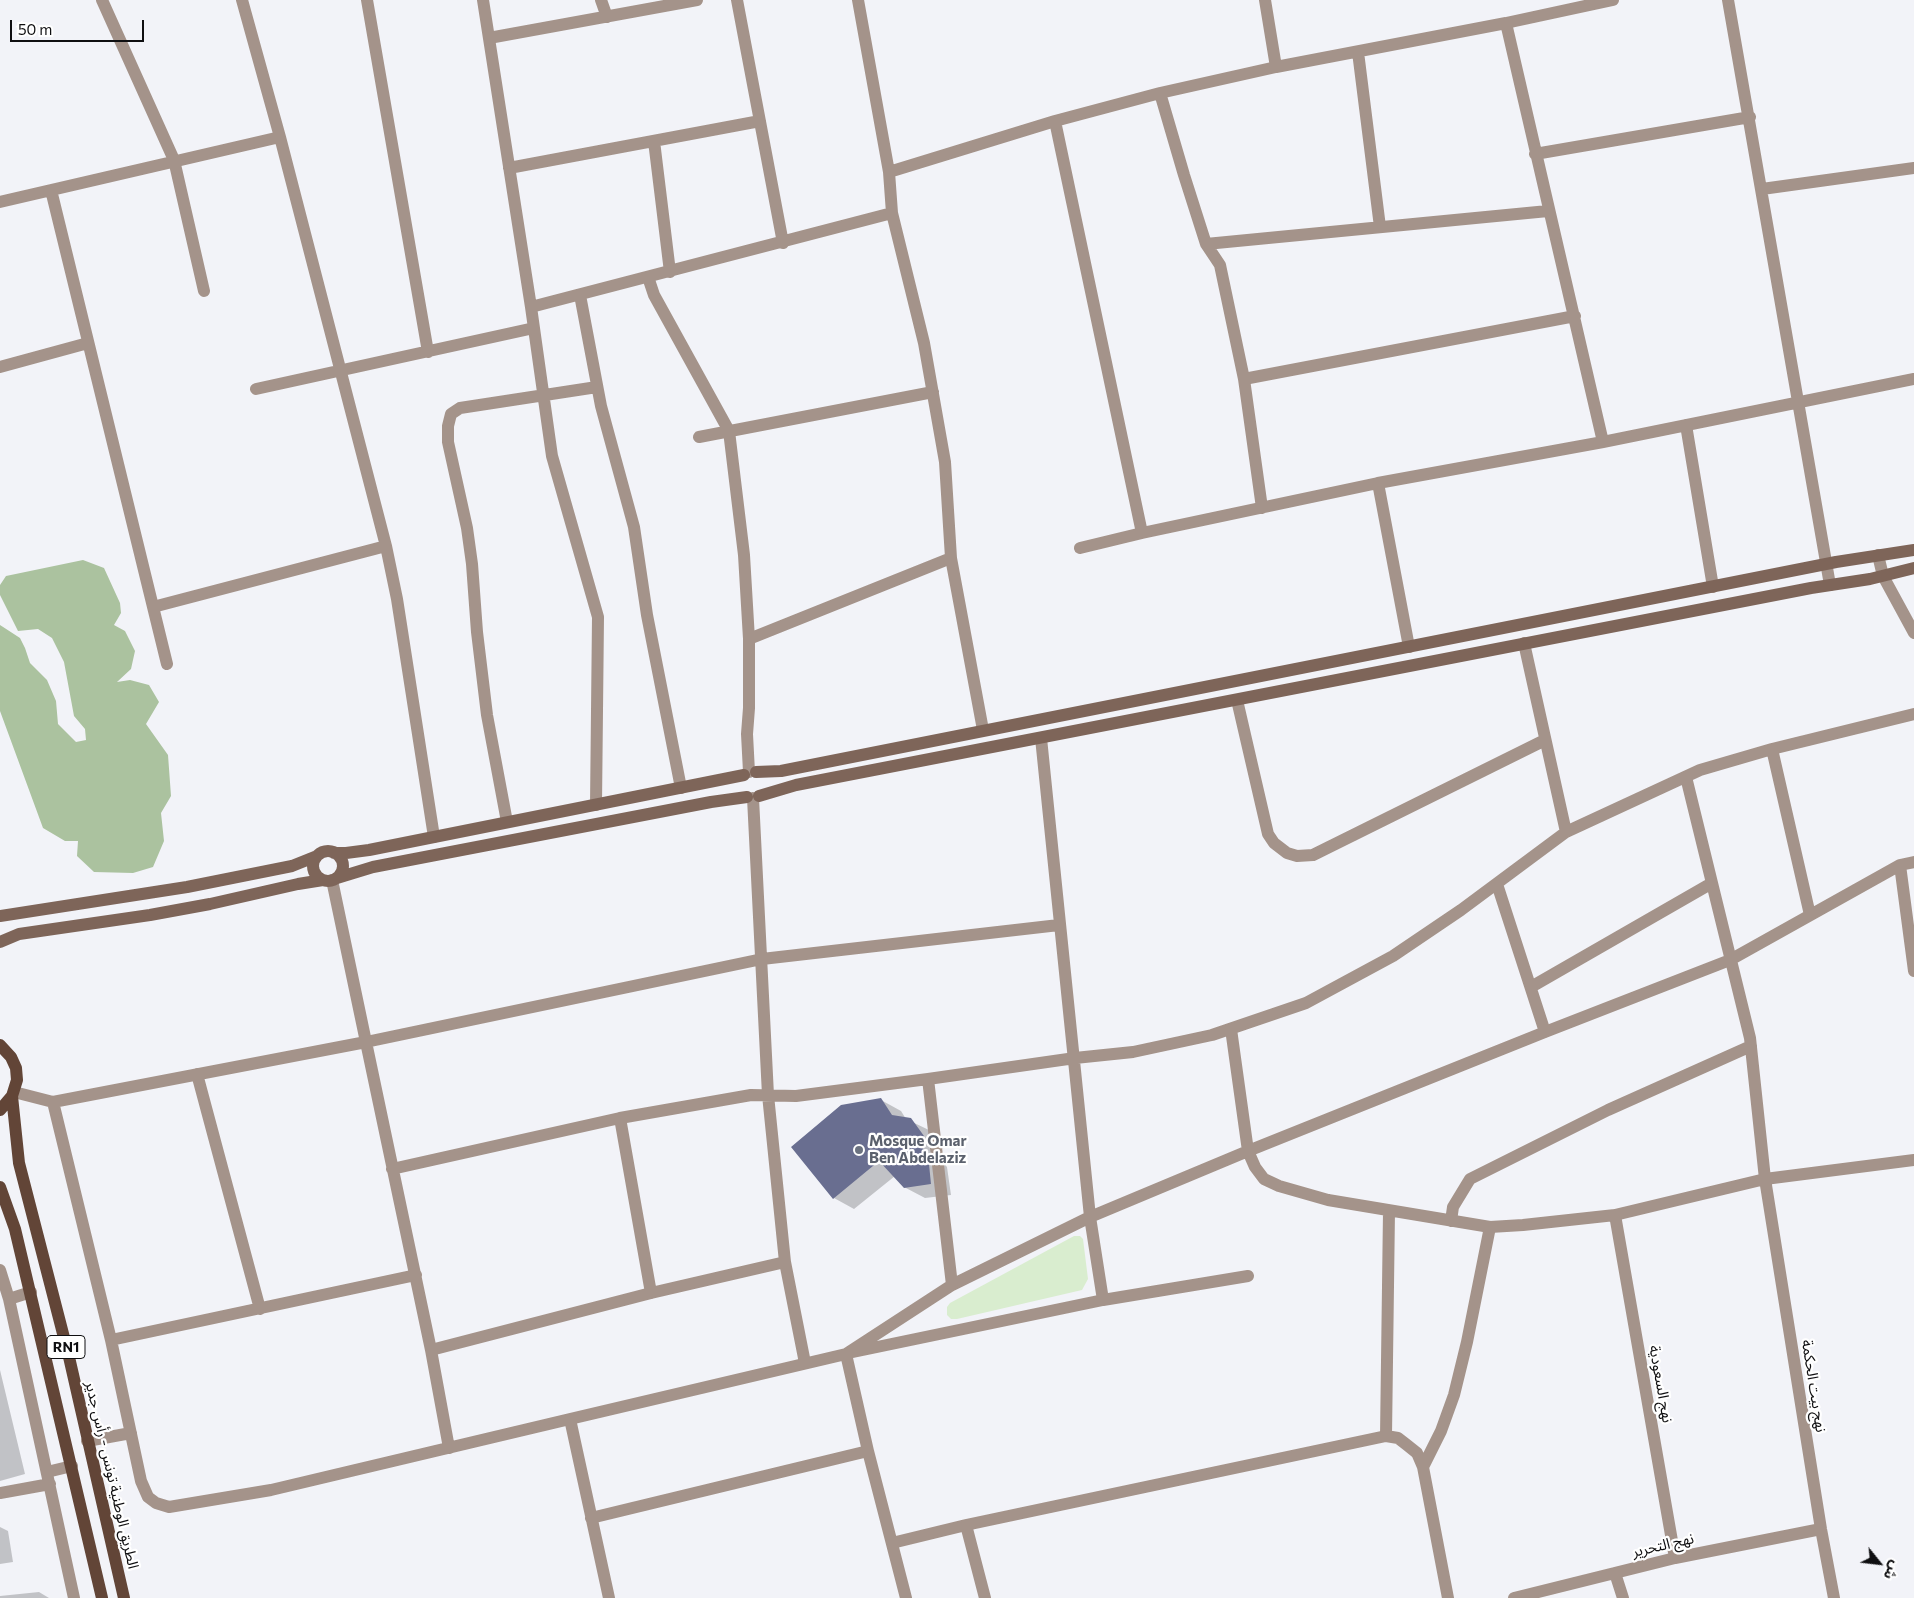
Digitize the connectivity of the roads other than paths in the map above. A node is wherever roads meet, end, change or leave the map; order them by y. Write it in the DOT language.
graph roads {
  1 [pos="102,0"];
  2 [pos="242,0"];
  3 [pos="368,0"];
  4 [pos="483,0"];
  5 [pos="601,0"];
  6 [pos="697,0"];
  7 [pos="737,0"];
  8 [pos="858,0"];
  9 [pos="1265,0"];
  10 [pos="1613,0"];
  11 [pos="1728,0"];
  12 [pos="607,16"];
  13 [pos="1506,23"];
  14 [pos="489,38"];
  15 [pos="1358,52"];
  16 [pos="1276,67"];
  17 [pos="1160,93"];
  18 [pos="1750,117"];
  19 [pos="1055,120"];
  20 [pos="760,121"];
  21 [pos="280,137"];
  22 [pos="654,141"];
  23 [pos="1535,154"];
  24 [pos="174,160"];
  25 [pos="510,168"];
  26 [pos="1914,168"];
  27 [pos="889,172"];
  28 [pos="1762,189"];
  29 [pos="50,190"];
  30 [pos="0,202"];
  31 [pos="1548,211"];
  32 [pos="892,214"];
  33 [pos="1380,227"];
  34 [pos="783,243"];
  35 [pos="1206,244"];
  36 [pos="670,272"];
  37 [pos="648,277"];
  38 [pos="204,291"];
  39 [pos="580,294"];
  40 [pos="531,307"];
  41 [pos="1575,316"];
  42 [pos="534,328"];
  43 [pos="88,343"];
  44 [pos="428,352"];
  45 [pos="0,367"];
  46 [pos="340,372"];
  47 [pos="1244,379"];
  48 [pos="1914,379"];
  49 [pos="597,387"];
  50 [pos="256,389"];
  51 [pos="933,392"];
  52 [pos="544,395"];
  53 [pos="1800,402"];
  54 [pos="1686,425"];
  55 [pos="729,431"];
  56 [pos="699,437"];
  57 [pos="1603,442"];
  58 [pos="1378,484"];
  59 [pos="1262,508"];
  60 [pos="1142,533"];
  61 [pos="386,546"];
  62 [pos="1080,548"];
  63 [pos="1914,550"];
  64 [pos="1878,555"];
  65 [pos="951,558"];
  66 [pos="1827,564"];
  67 [pos="1914,568"];
  68 [pos="1883,576"];
  69 [pos="1830,585"];
  70 [pos="1713,588"];
  71 [pos="153,607"];
  72 [pos="1914,633"];
  73 [pos="749,639"];
  74 [pos="1524,643"];
  75 [pos="1409,647"];
  76 [pos="167,664"];
  77 [pos="1237,700"];
  78 [pos="1914,714"];
  79 [pos="983,730"];
  80 [pos="1041,738"];
  81 [pos="1545,740"];
  82 [pos="1772,749"];
  83 [pos="750,773"];
  84 [pos="1686,776"];
  85 [pos="681,788"];
  86 [pos="753,797"];
  87 [pos="596,805"];
  88 [pos="507,822"];
  89 [pos="1566,832"];
  90 [pos="434,837"];
  91 [pos="334,853"];
  92 [pos="317,856"];
  93 [pos="1914,862"];
  94 [pos="1900,865"];
  95 [pos="331,879"];
  96 [pos="1712,883"];
  97 [pos="1497,884"];
  98 [pos="1810,915"];
  99 [pos="0,916"];
  100 [pos="1059,926"];
  101 [pos="0,942"];
  102 [pos="762,959"];
  103 [pos="1730,960"];
  104 [pos="1914,971"];
  105 [pos="1531,987"];
  106 [pos="1230,1029"];
  107 [pos="1545,1032"];
  108 [pos="366,1042"];
  109 [pos="1,1044"];
  110 [pos="1751,1046"];
  111 [pos="1075,1058"];
  112 [pos="197,1074"];
  113 [pos="928,1079"];
  114 [pos="13,1094"];
  115 [pos="768,1095"];
  116 [pos="53,1102"];
  117 [pos="0,1110"];
  118 [pos="620,1118"];
  119 [pos="1248,1151"];
  120 [pos="1914,1160"];
  121 [pos="392,1169"];
  122 [pos="1765,1179"];
  123 [pos="0,1187"];
  124 [pos="1389,1210"];
  125 [pos="1615,1215"];
  126 [pos="1090,1217"];
  127 [pos="1451,1221"];
  128 [pos="1490,1227"];
  129 [pos="786,1262"];
  130 [pos="0,1270"];
  131 [pos="416,1275"];
  132 [pos="1248,1276"];
  133 [pos="952,1285"];
  134 [pos="31,1292"];
  135 [pos="651,1293"];
  136 [pos="9,1299"];
  137 [pos="1103,1300"];
  138 [pos="260,1309"];
  139 [pos="111,1340"];
  140 [pos="431,1350"];
  141 [pos="846,1354"];
  142 [pos="806,1363"];
  143 [pos="570,1419"];
  144 [pos="131,1433"];
  145 [pos="1386,1436"];
  146 [pos="87,1441"];
  147 [pos="449,1448"];
  148 [pos="868,1451"];
  149 [pos="72,1466"];
  150 [pos="1423,1467"];
  151 [pos="48,1478"];
  152 [pos="0,1493"];
  153 [pos="590,1518"];
  154 [pos="966,1525"];
  155 [pos="1821,1529"];
  156 [pos="892,1543"];
  157 [pos="1674,1558"];
  158 [pos="1614,1573"];
  159 [pos="74,1598"];
  160 [pos="102,1598"];
  161 [pos="124,1598"];
  162 [pos="609,1598"];
  163 [pos="906,1598"];
  164 [pos="985,1598"];
  165 [pos="1448,1598"];
  166 [pos="1514,1598"];
  167 [pos="1623,1598"];
  168 [pos="1834,1598"];
  1 -- 24 [label="street"];
  2 -- 21 [label="street"];
  3 -- 44 [label="street"];
  4 -- 14 [label="street"];
  5 -- 12 [label="street"];
  6 -- 12 [label="street"];
  7 -- 20 [label="street"];
  8 -- 27 [label="street"];
  9 -- 16 [label="street"];
  10 -- 13 [label="street"];
  11 -- 18 [label="street"];
  12 -- 14 [label="street"];
  13 -- 15 [label="street"];
  13 -- 23 [label="street"];
  14 -- 25 [label="street"];
  15 -- 16 [label="street"];
  15 -- 33 [label="street"];
  16 -- 17 [label="street"];
  17 -- 19 [label="street"];
  17 -- 35 [label="street"];
  18 -- 23 [label="street"];
  18 -- 28 [label="street"];
  19 -- 27 [label="street"];
  19 -- 60 [label="street"];
  20 -- 22 [label="street"];
  20 -- 34 [label="street"];
  21 -- 24 [label="street"];
  21 -- 46 [label="street"];
  22 -- 25 [label="street"];
  22 -- 36 [label="street"];
  23 -- 31 [label="street"];
  24 -- 29 [label="street"];
  24 -- 38 [label="street"];
  25 -- 40 [label="street"];
  26 -- 28 [label="street"];
  27 -- 32 [label="street"];
  28 -- 53 [label="street"];
  29 -- 30 [label="street"];
  29 -- 43 [label="street"];
  31 -- 33 [label="street"];
  31 -- 41 [label="street"];
  32 -- 34 [label="street"];
  32 -- 51 [label="street"];
  33 -- 35 [label="street"];
  34 -- 36 [label="street"];
  35 -- 47 [label="street"];
  36 -- 37 [label="street"];
  37 -- 39 [label="street"];
  37 -- 55 [label="street"];
  39 -- 40 [label="street"];
  39 -- 49 [label="street"];
  40 -- 42 [label="street"];
  41 -- 47 [label="street"];
  41 -- 57 [label="street"];
  42 -- 44 [label="street"];
  42 -- 52 [label="street"];
  43 -- 45 [label="street"];
  43 -- 71 [label="street"];
  44 -- 46 [label="street"];
  46 -- 50 [label="street"];
  46 -- 61 [label="street"];
  47 -- 59 [label="street"];
  48 -- 53 [label="street"];
  49 -- 52 [label="street"];
  49 -- 85 [label="street"];
  51 -- 55 [label="street"];
  51 -- 65 [label="street"];
  52 -- 87 [label="street"];
  52 -- 88 [label="street"];
  53 -- 54 [label="street"];
  53 -- 66 [label="street"];
  54 -- 57 [label="street"];
  54 -- 70 [label="street"];
  55 -- 56 [label="street"];
  55 -- 73 [label="street"];
  57 -- 58 [label="street"];
  58 -- 59 [label="street"];
  58 -- 75 [label="street"];
  59 -- 60 [label="street"];
  60 -- 62 [label="street"];
  61 -- 71 [label="street"];
  61 -- 90 [label="street"];
  63 -- 64 [label="main road"];
  64 -- 66 [label="main road"];
  64 -- 68 [label="street"];
  65 -- 73 [label="street"];
  65 -- 79 [label="street"];
  66 -- 69 [label="street"];
  66 -- 70 [label="main road"];
  67 -- 68 [label="main road"];
  68 -- 69 [label="main road"];
  68 -- 72 [label="street"];
  69 -- 74 [label="main road"];
  70 -- 75 [label="main road"];
  71 -- 76 [label="street"];
  73 -- 83 [label="street"];
  74 -- 77 [label="main road"];
  74 -- 81 [label="street"];
  75 -- 79 [label="main road"];
  77 -- 80 [label="main road"];
  77 -- 81 [label="street"];
  78 -- 82 [label="street"];
  79 -- 83 [label="main road"];
  80 -- 86 [label="main road"];
  80 -- 100 [label="street"];
  81 -- 89 [label="street"];
  82 -- 84 [label="street"];
  82 -- 98 [label="street"];
  83 -- 85 [label="main road"];
  83 -- 86 [label="main road"];
  83 -- 86 [label="main road"];
  84 -- 89 [label="street"];
  84 -- 96 [label="street, نهج بيت الحكمة"];
  85 -- 87 [label="main road"];
  86 -- 95 [label="main road"];
  86 -- 102 [label="street"];
  87 -- 88 [label="main road"];
  88 -- 90 [label="main road"];
  89 -- 97 [label="street"];
  90 -- 91 [label="main road"];
  91 -- 92 [label="main road"];
  91 -- 95 [label="main road"];
  92 -- 95 [label="main road"];
  92 -- 99 [label="main road"];
  93 -- 94 [label="street"];
  94 -- 98 [label="street"];
  94 -- 104 [label="street"];
  95 -- 101 [label="main road"];
  95 -- 108 [label="street"];
  96 -- 103 [label="street, نهج بيت الحكمة"];
  96 -- 105 [label="street"];
  97 -- 105 [label="street"];
  97 -- 106 [label="street"];
  98 -- 103 [label="street"];
  100 -- 102 [label="street"];
  100 -- 111 [label="street"];
  102 -- 108 [label="street"];
  102 -- 115 [label="street"];
  103 -- 107 [label="street"];
  103 -- 110 [label="street, نهج بيت الحكمة"];
  105 -- 107 [label="street"];
  106 -- 111 [label="street"];
  106 -- 119 [label="street"];
  107 -- 119 [label="street"];
  108 -- 112 [label="street"];
  108 -- 121 [label="street"];
  109 -- 114 [label="main road, RN1"];
  110 -- 122 [label="street, نهج بيت الحكمة"];
  110 -- 127 [label="street"];
  111 -- 113 [label="street"];
  111 -- 126 [label="street"];
  112 -- 116 [label="street"];
  112 -- 138 [label="street"];
  113 -- 115 [label="street"];
  113 -- 133 [label="street"];
  114 -- 116 [label="street"];
  114 -- 117 [label="main road"];
  114 -- 146 [label="main road, الطريق الوطنية تونس - رأس جدير / RN1"];
  115 -- 118 [label="street"];
  115 -- 129 [label="street"];
  116 -- 139 [label="street"];
  118 -- 121 [label="street"];
  118 -- 135 [label="street"];
  119 -- 124 [label="street"];
  119 -- 126 [label="street"];
  120 -- 122 [label="street"];
  121 -- 131 [label="street"];
  122 -- 125 [label="street"];
  122 -- 155 [label="street, نهج بيت الحكمة"];
  123 -- 134 [label="main road, RN1"];
  124 -- 127 [label="street"];
  124 -- 145 [label="street"];
  125 -- 128 [label="street"];
  125 -- 157 [label="street, نهج السعودية"];
  126 -- 133 [label="street"];
  126 -- 137 [label="street"];
  127 -- 128 [label="street"];
  128 -- 150 [label="street"];
  129 -- 135 [label="street"];
  129 -- 142 [label="street"];
  130 -- 136 [label="street"];
  131 -- 138 [label="street"];
  131 -- 140 [label="street"];
  132 -- 137 [label="street"];
  133 -- 141 [label="street"];
  134 -- 136 [label="street"];
  134 -- 149 [label="main road, RN1"];
  135 -- 140 [label="street"];
  136 -- 151 [label="street"];
  137 -- 141 [label="street"];
  138 -- 139 [label="street"];
  139 -- 144 [label="street"];
  140 -- 147 [label="street"];
  141 -- 142 [label="street"];
  141 -- 148 [label="street"];
  142 -- 143 [label="street"];
  143 -- 147 [label="street"];
  143 -- 153 [label="street"];
  144 -- 146 [label="street"];
  144 -- 147 [label="street"];
  145 -- 150 [label="street"];
  145 -- 154 [label="street"];
  146 -- 161 [label="main road, الطريق الوطنية تونس - رأس جدير / RN1"];
  148 -- 153 [label="street"];
  148 -- 156 [label="street"];
  149 -- 151 [label="street"];
  149 -- 160 [label="main road, RN1"];
  150 -- 165 [label="street"];
  151 -- 152 [label="street"];
  151 -- 159 [label="street"];
  153 -- 162 [label="street"];
  154 -- 156 [label="street"];
  154 -- 164 [label="street"];
  155 -- 157 [label="street, نهج التحرير"];
  155 -- 168 [label="street, نهج بيت الحكمة"];
  156 -- 163 [label="street"];
  157 -- 158 [label="street, نهج التحرير"];
  158 -- 166 [label="street, نهج التحرير"];
  158 -- 167 [label="street"];
}
